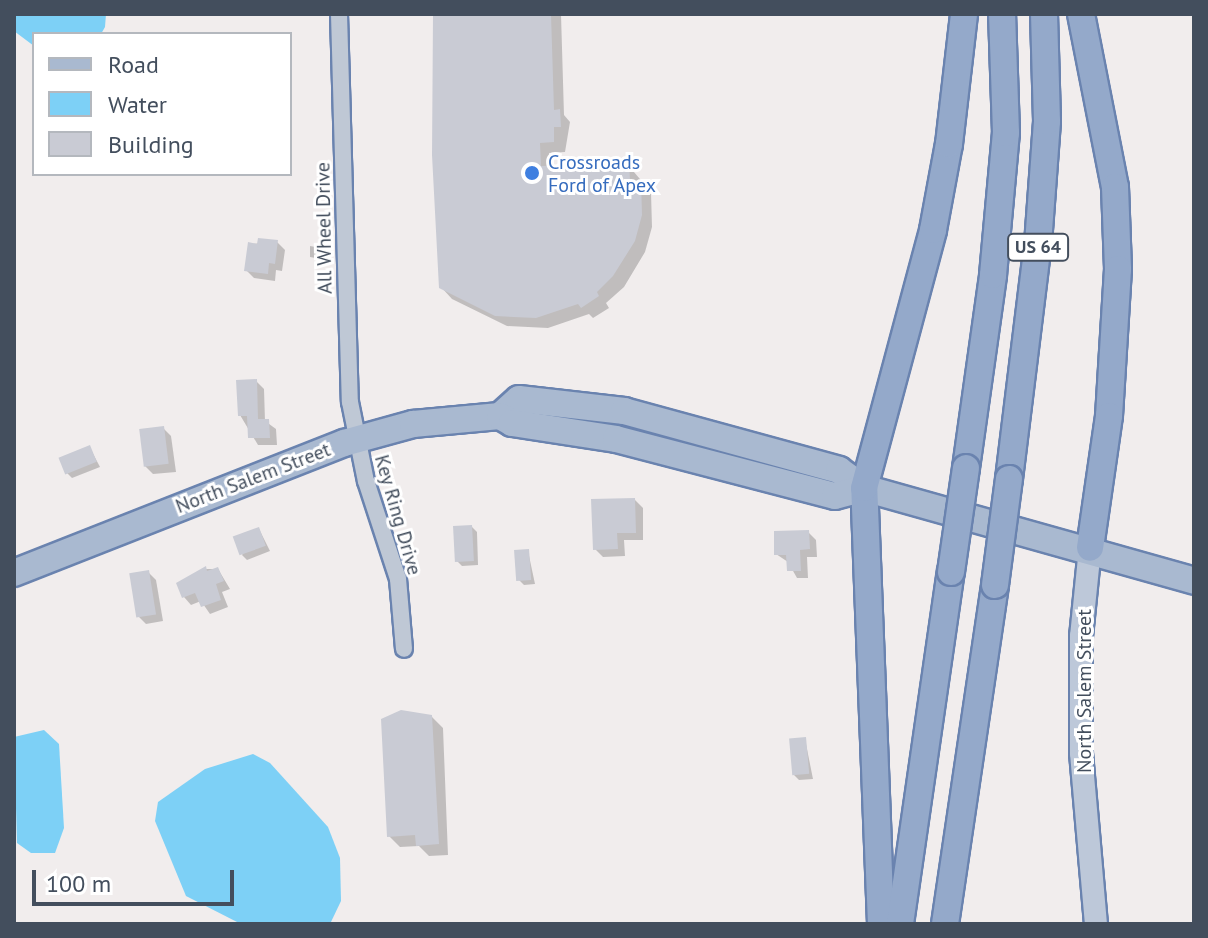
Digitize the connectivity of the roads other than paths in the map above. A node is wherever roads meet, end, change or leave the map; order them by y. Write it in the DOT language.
graph roads {
  1 [pos="339,14"];
  2 [pos="964,14"];
  3 [pos="1002,14"];
  4 [pos="1044,14"];
  5 [pos="1081,14"];
  6 [pos="500,416"];
  7 [pos="576,429"];
  8 [pos="701,432"];
  9 [pos="356,440"];
  10 [pos="864,488"];
  11 [pos="1090,548"];
  12 [pos="14,573"];
  13 [pos="1194,581"];
  14 [pos="404,649"];
  15 [pos="881,924"];
  16 [pos="900,924"];
  17 [pos="945,924"];
  18 [pos="1096,924"];
  1 -- 9 [label="street, All Wheel Drive"];
  2 -- 10 [label="highway"];
  3 -- 16 [label="highway, US 64, bridge"];
  4 -- 17 [label="highway, US 64, bridge"];
  5 -- 11 [label="highway"];
  6 -- 7 [label="main road, North Salem Street"];
  6 -- 8 [label="main road, North Salem Street"];
  6 -- 9 [label="main road, North Salem Street"];
  7 -- 8 [label="main road"];
  7 -- 10 [label="main road, North Salem Street"];
  8 -- 10 [label="main road, North Salem Street"];
  9 -- 12 [label="main road, North Salem Street"];
  9 -- 14 [label="street, Key Ring Drive"];
  10 -- 11 [label="main road, North Salem Street"];
  10 -- 15 [label="highway"];
  11 -- 13 [label="main road"];
  11 -- 18 [label="main road, North Salem Street"];
}
